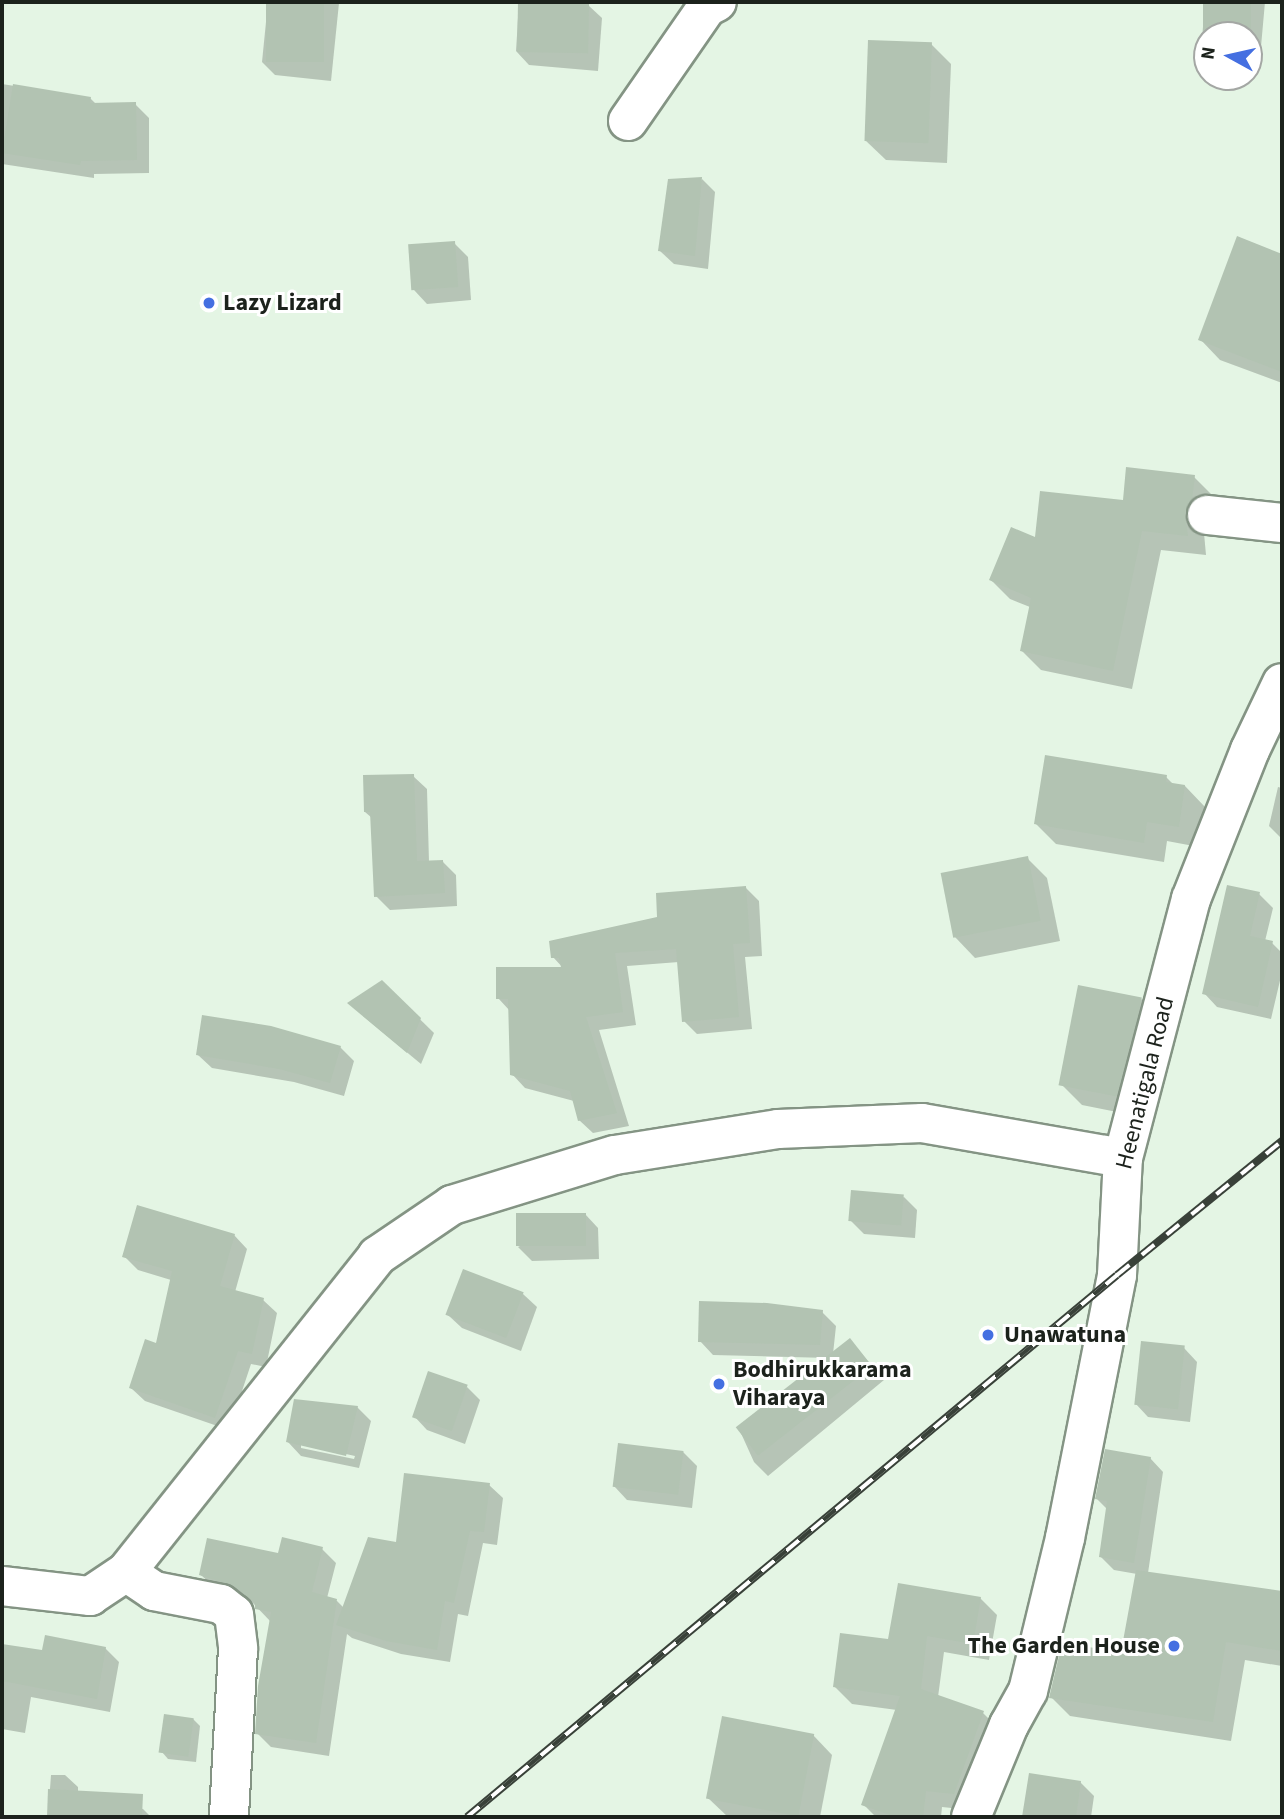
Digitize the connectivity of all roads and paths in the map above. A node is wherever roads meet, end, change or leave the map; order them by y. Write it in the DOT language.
graph roads {
  1 [pos="717,2"];
  2 [pos="628,121"];
  3 [pos="1207,515"];
  4 [pos="1282,523"];
  5 [pos="1282,683"];
  6 [pos="1123,1158"];
  7 [pos="126,1572"];
  8 [pos="2,1586"];
  9 [pos="229,1817"];
  10 [pos="971,1817"];
  1 -- 2 [label="street"];
  3 -- 4 [label="street"];
  5 -- 6 [label="street, Heenatigala Road"];
  6 -- 7 [label="street"];
  6 -- 10 [label="street, Heenatigala Road"];
  7 -- 8 [label="street"];
  7 -- 9 [label="street"];
}
